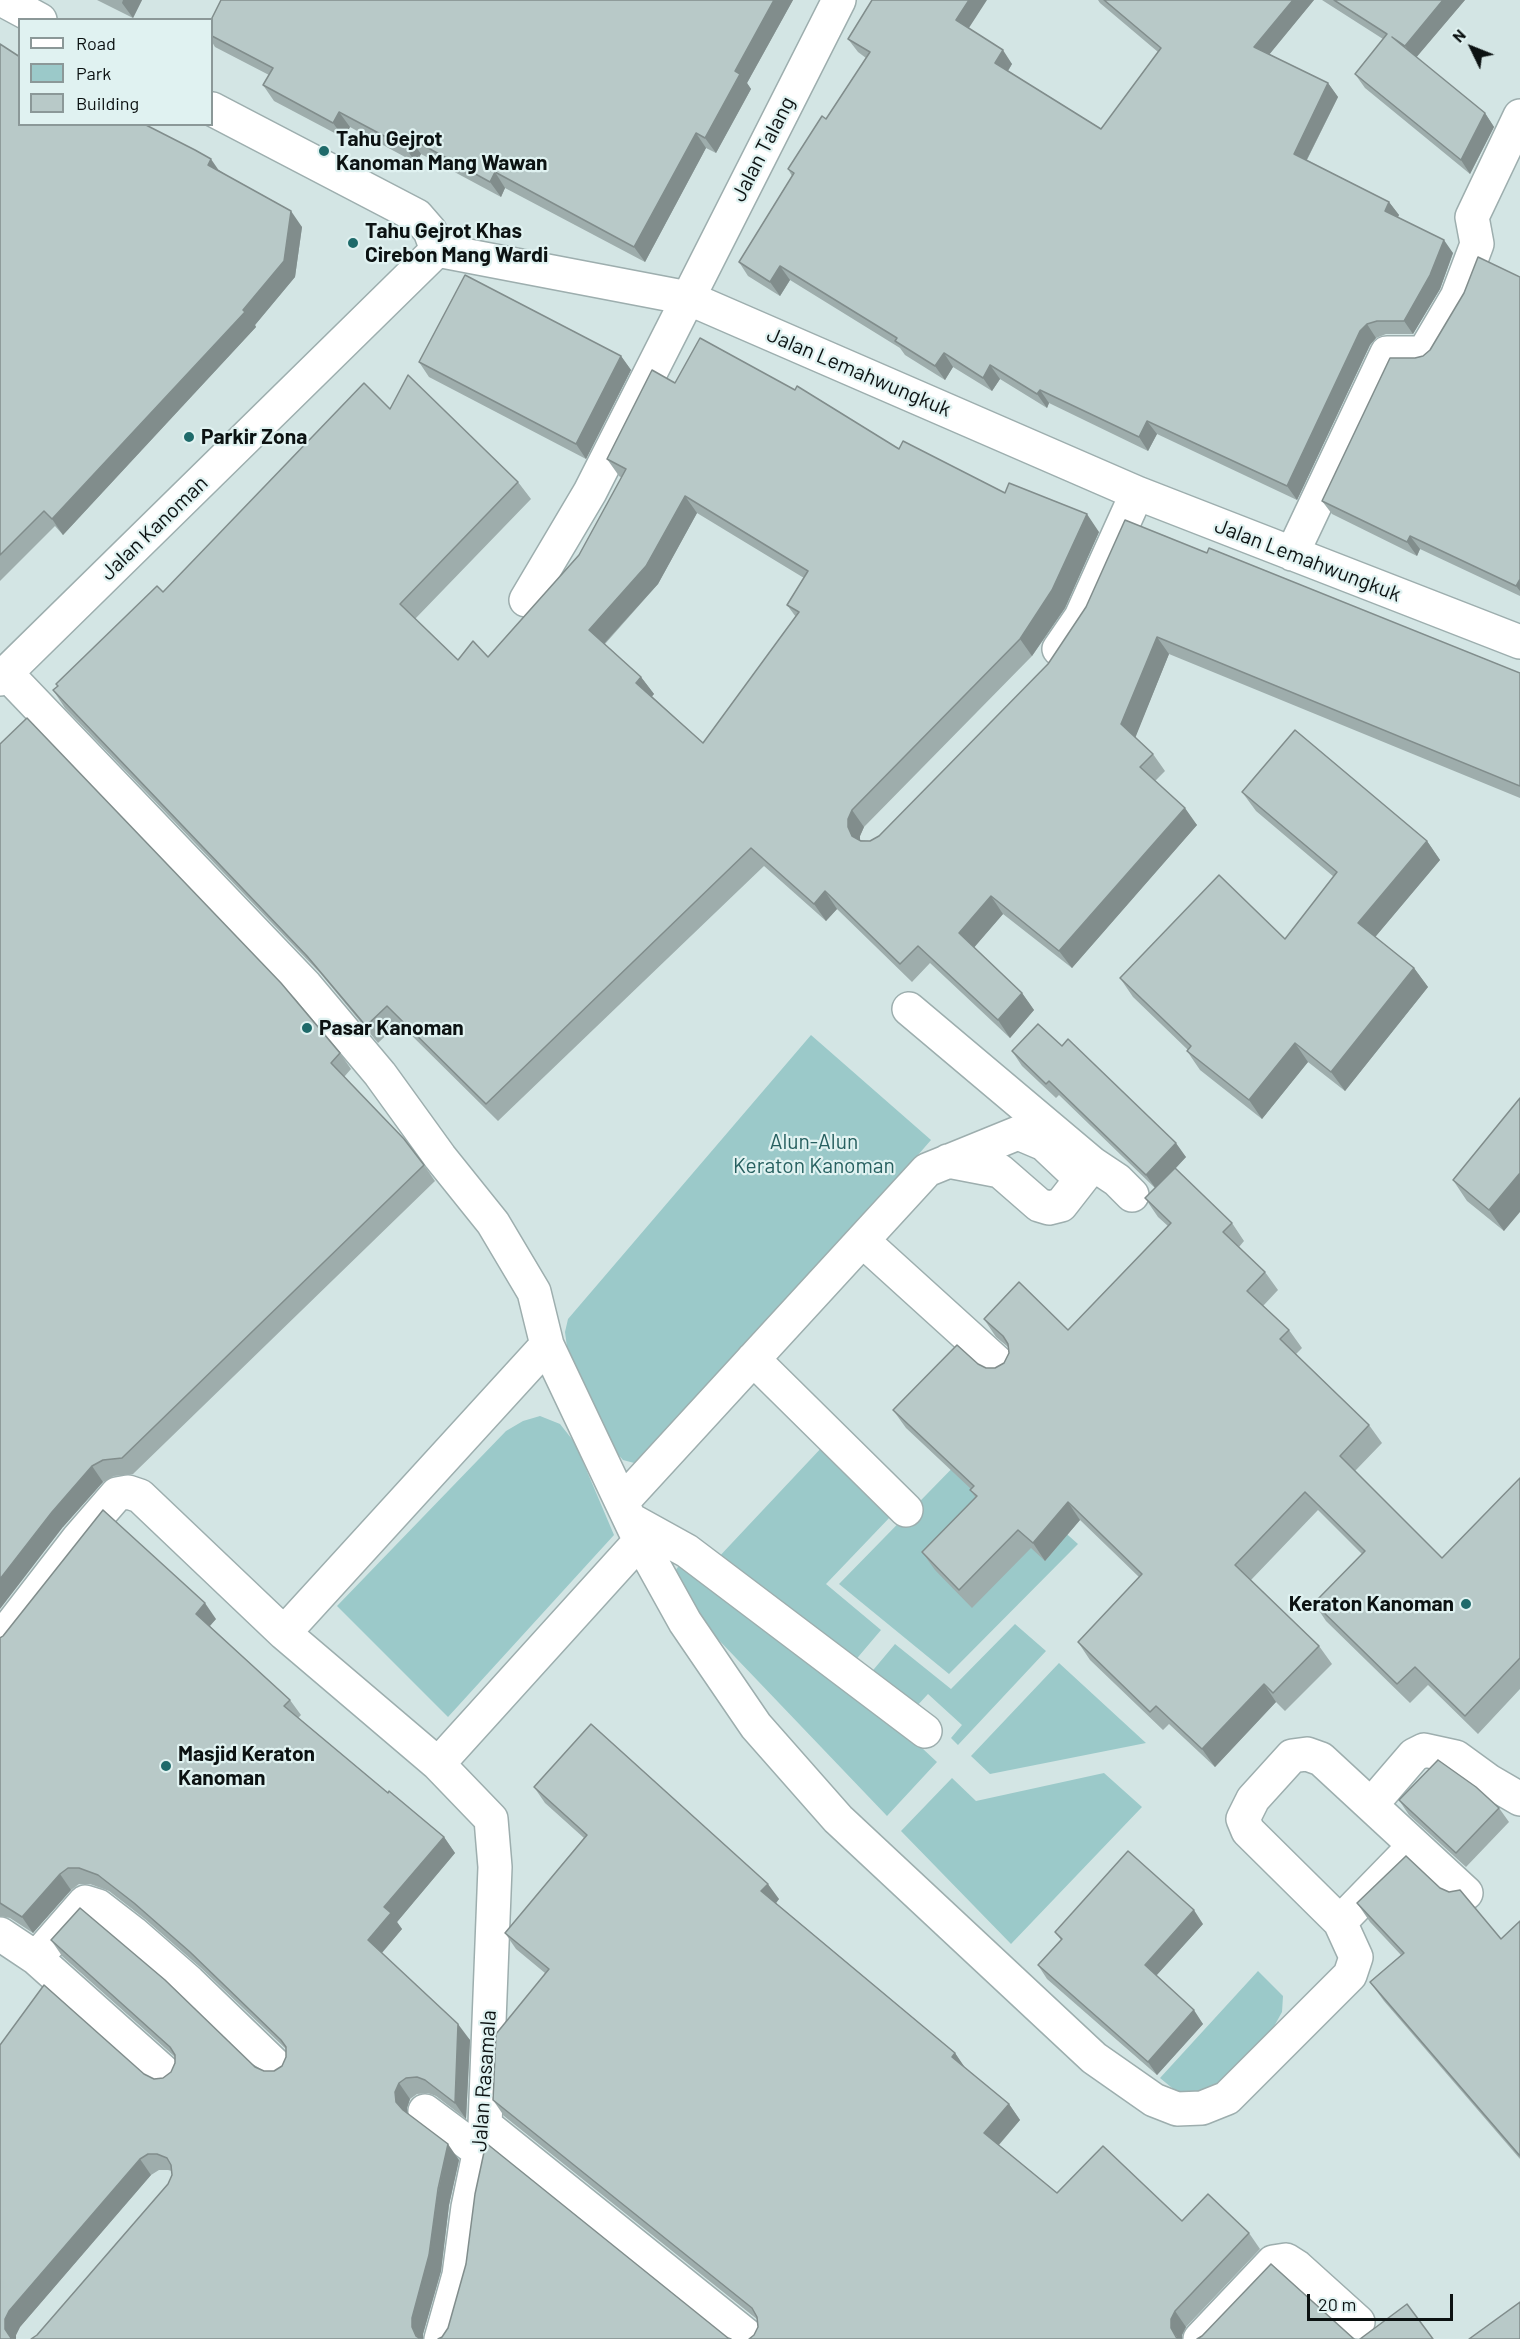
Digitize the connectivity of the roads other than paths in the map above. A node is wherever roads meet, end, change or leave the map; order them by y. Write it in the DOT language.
graph roads {
  1 [pos="3,0"];
  2 [pos="839,0"];
  3 [pos="36,18"];
  4 [pos="213,110"];
  5 [pos="1520,116"];
  6 [pos="437,250"];
  7 [pos="688,298"];
  8 [pos="1137,493"];
  9 [pos="1292,554"];
  10 [pos="526,600"];
  11 [pos="1520,642"];
  12 [pos="3,676"];
  13 [pos="1038,676"];
  14 [pos="909,1009"];
  15 [pos="948,1161"];
  16 [pos="1087,1171"];
  17 [pos="1132,1195"];
  18 [pos="863,1240"];
  19 [pos="547,1345"];
  20 [pos="753,1359"];
  21 [pos="1003,1368"];
  22 [pos="906,1510"];
  23 [pos="631,1521"];
  24 [pos="284,1634"];
  25 [pos="0,1640"];
  26 [pos="925,1731"];
  27 [pos="438,1764"];
  28 [pos="1520,1799"];
  29 [pos="1371,1805"];
  30 [pos="1414,1846"];
  31 [pos="1466,1893"];
  32 [pos="1340,1922"];
  33 [pos="0,1934"];
  34 [pos="36,1958"];
  35 [pos="279,2069"];
  36 [pos="168,2076"];
  37 [pos="425,2111"];
  38 [pos="482,2139"];
  39 [pos="1358,2322"];
  40 [pos="441,2339"];
  41 [pos="751,2339"];
  42 [pos="1200,2339"];
  1 -- 3 [label="street"];
  2 -- 7 [label="street, Jalan Talang"];
  4 -- 6 [label="street"];
  5 -- 9 [label="street"];
  6 -- 7 [label="street, Jalan Lemahwungkuk"];
  6 -- 12 [label="street, Jalan Kanoman"];
  7 -- 8 [label="street, Jalan Lemahwungkuk"];
  7 -- 10 [label="street, Jalan Talang"];
  8 -- 9 [label="street, Jalan Lemahwungkuk"];
  8 -- 13 [label="street"];
  9 -- 11 [label="street, Jalan Lemahwungkuk"];
  12 -- 19 [label="street"];
  14 -- 16 [label="street"];
  15 -- 16 [label="street"];
  15 -- 16 [label="street"];
  15 -- 18 [label="street"];
  16 -- 17 [label="street"];
  18 -- 20 [label="street"];
  18 -- 21 [label="street"];
  19 -- 23 [label="street"];
  19 -- 24 [label="street"];
  20 -- 22 [label="street"];
  20 -- 23 [label="street"];
  23 -- 26 [label="street"];
  23 -- 27 [label="street"];
  23 -- 32 [label="street"];
  24 -- 25 [label="street"];
  24 -- 27 [label="street"];
  27 -- 38 [label="street, Jalan Rasamala"];
  28 -- 29 [label="street"];
  29 -- 30 [label="street"];
  29 -- 32 [label="street"];
  30 -- 31 [label="street"];
  30 -- 32 [label="street"];
  33 -- 34 [label="street"];
  34 -- 35 [label="street"];
  34 -- 36 [label="street"];
  37 -- 38 [label="street"];
  38 -- 40 [label="street, Jalan Rasamala"];
  38 -- 41 [label="street"];
  39 -- 42 [label="street"];
}
